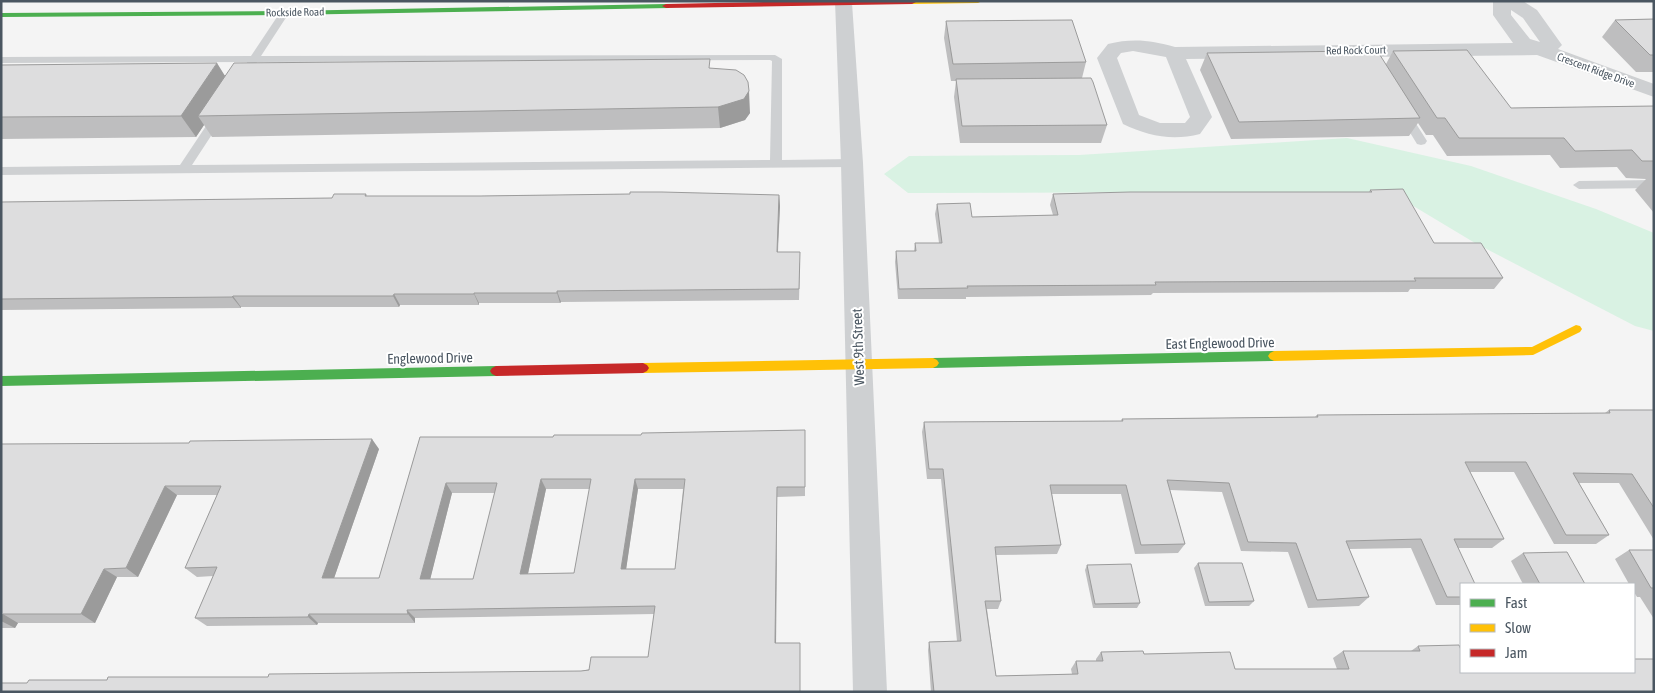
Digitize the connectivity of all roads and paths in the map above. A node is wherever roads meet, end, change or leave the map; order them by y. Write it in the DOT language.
graph roads {
  1 [pos="978,1"];
  2 [pos="1502,1"];
  3 [pos="1510,1"];
  4 [pos="843,3"];
  5 [pos="284,13"];
  6 [pos="1,15"];
  7 [pos="1364,49"];
  8 [pos="1538,49"];
  9 [pos="1174,52"];
  10 [pos="255,58"];
  11 [pos="1,60"];
  12 [pos="1374,66"];
  13 [pos="244,74"];
  14 [pos="1654,91"];
  15 [pos="1395,99"];
  16 [pos="224,106"];
  17 [pos="1421,141"];
  18 [pos="852,163"];
  19 [pos="776,164"];
  20 [pos="183,170"];
  21 [pos="1,171"];
  22 [pos="1654,184"];
  23 [pos="1579,185"];
  24 [pos="1576,329"];
  25 [pos="859,365"];
  26 [pos="1,381"];
  27 [pos="870,692"];
  1 -- 4 [label="street, Rockside Road"];
  2 -- 8 [label="street, Crescent Ridge Drive"];
  3 -- 8 [label="street, Crescent Ridge Drive"];
  4 -- 5 [label="street, Rockside Road"];
  4 -- 18 [label="street, West 9th Street"];
  5 -- 6 [label="street, Rockside Road"];
  5 -- 10 [label="lane"];
  7 -- 8 [label="street, Red Rock Court"];
  7 -- 9 [label="street, Red Rock Court"];
  7 -- 12 [label="lane"];
  8 -- 14 [label="street, Crescent Ridge Drive"];
  9 -- 9 [label="street"];
  10 -- 11 [label="lane"];
  10 -- 13 [label="lane"];
  10 -- 19 [label="lane"];
  15 -- 17 [label="lane"];
  16 -- 20 [label="lane"];
  18 -- 19 [label="lane"];
  18 -- 25 [label="street, West 9th Street"];
  19 -- 20 [label="lane"];
  20 -- 21 [label="lane"];
  22 -- 23 [label="lane"];
  24 -- 25 [label="street, East Englewood Drive"];
  25 -- 26 [label="street, Englewood Drive"];
  25 -- 27 [label="street, West 9th Street"];
}
